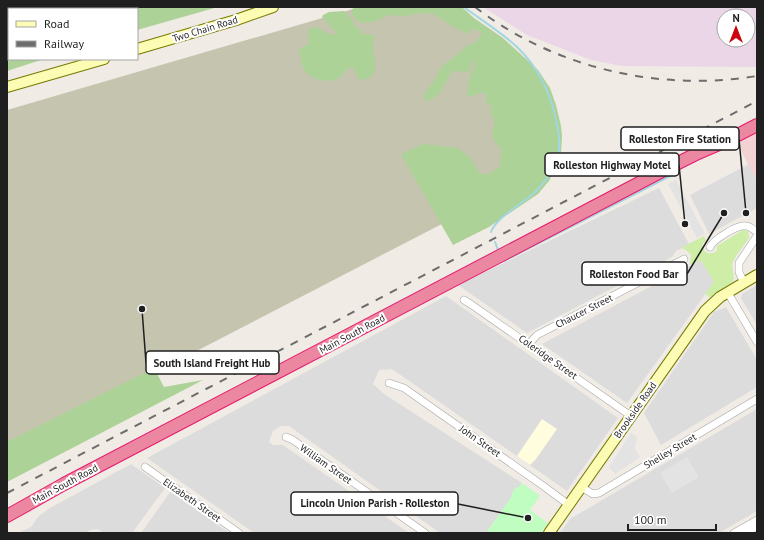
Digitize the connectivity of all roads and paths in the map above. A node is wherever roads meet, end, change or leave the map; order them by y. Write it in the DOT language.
graph roads {
  1 [pos="273,7"];
  2 [pos="138,49"];
  3 [pos="101,60"];
  4 [pos="7,87"];
  5 [pos="757,119"];
  6 [pos="757,125"];
  7 [pos="698,153"];
  8 [pos="757,232"];
  9 [pos="757,236"];
  10 [pos="710,247"];
  11 [pos="684,259"];
  12 [pos="757,275"];
  13 [pos="744,283"];
  14 [pos="728,293"];
  15 [pos="464,300"];
  16 [pos="757,342"];
  17 [pos="529,344"];
  18 [pos="389,383"];
  19 [pos="757,399"];
  20 [pos="631,416"];
  21 [pos="286,437"];
  22 [pos="145,467"];
  23 [pos="582,487"];
  24 [pos="569,505"];
  25 [pos="7,516"];
  26 [pos="757,520"];
  27 [pos="757,526"];
  28 [pos="239,533"];
  29 [pos="425,533"];
  30 [pos="549,533"];
  31 [pos="734,533"];
  32 [pos="746,533"];
  1 -- 2 [label="street, Two Chain Road"];
  3 -- 4 [label="street"];
  5 -- 7 [label="highway, Main South Road"];
  6 -- 7 [label="highway, Main South Road"];
  7 -- 25 [label="highway, Main South Road"];
  8 -- 10 [label="street"];
  9 -- 13 [label="street"];
  11 -- 17 [label="street, Chaucer Street"];
  12 -- 13 [label="street, Brookside Road"];
  13 -- 14 [label="street, Brookside Road"];
  14 -- 16 [label="street"];
  14 -- 20 [label="street, Brookside Road"];
  15 -- 17 [label="street, Coleridge Street"];
  17 -- 20 [label="street, Coleridge Street"];
  18 -- 24 [label="street, John Street"];
  19 -- 23 [label="street, Shelley Street"];
  20 -- 23 [label="street, Brookside Road"];
  21 -- 29 [label="street, William Street"];
  22 -- 28 [label="street, Elizabeth Street"];
  23 -- 24 [label="street, Brookside Road"];
  24 -- 30 [label="street, Brookside Road"];
  26 -- 31 [label="street"];
  27 -- 32 [label="street"];
}
